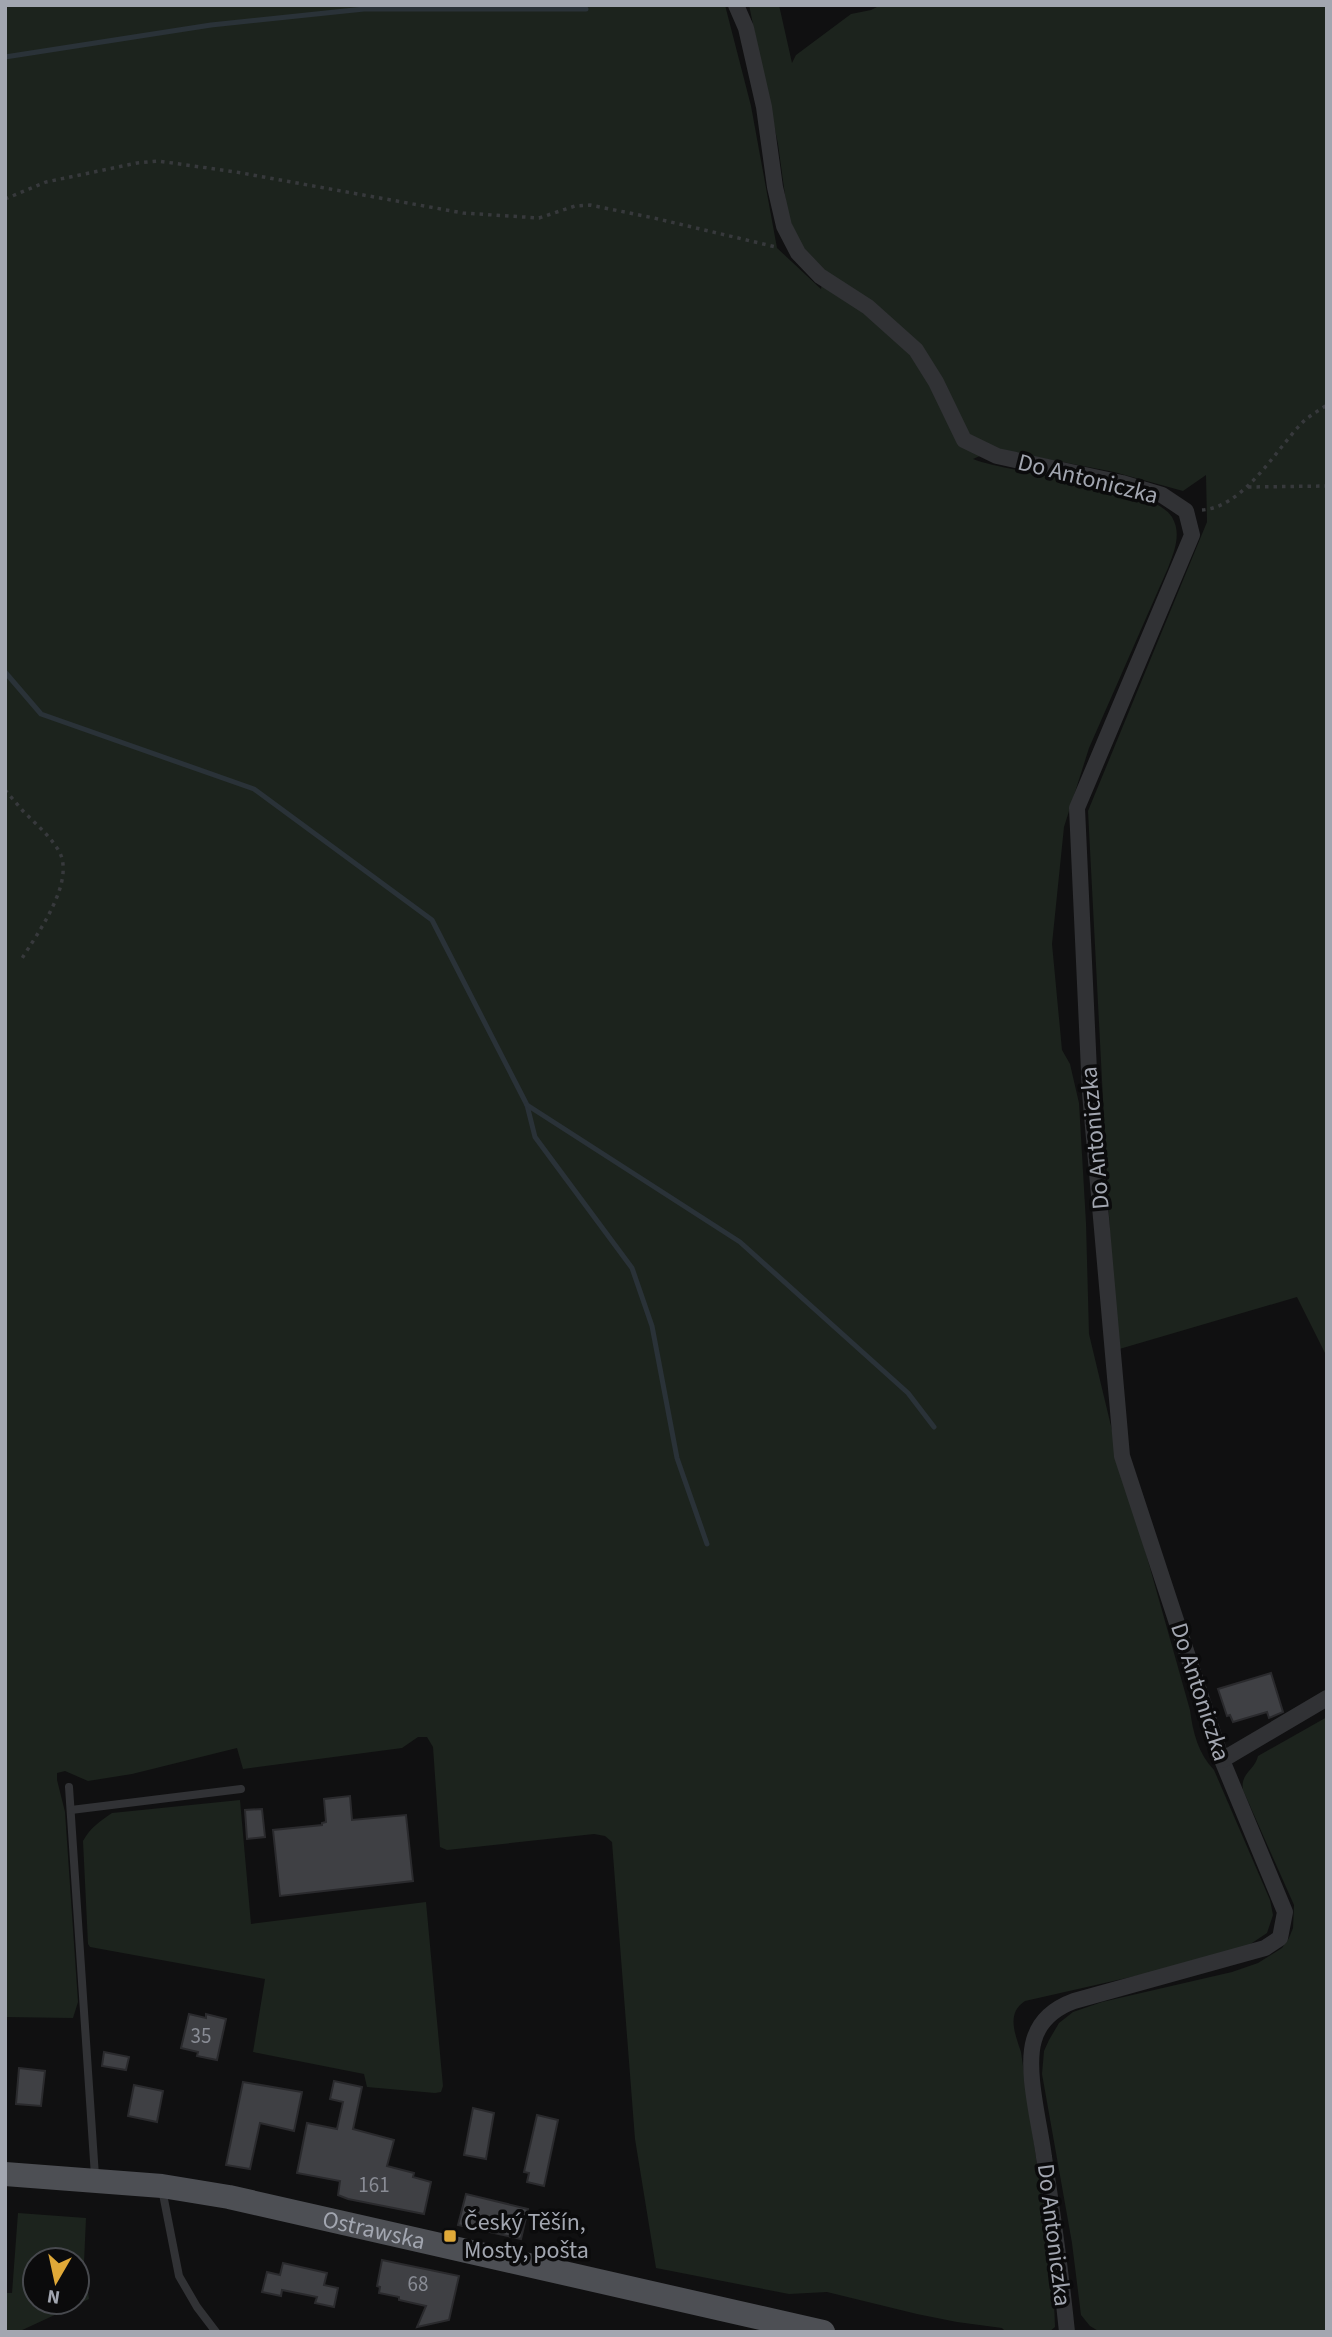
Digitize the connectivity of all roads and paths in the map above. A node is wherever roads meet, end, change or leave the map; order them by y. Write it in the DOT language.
graph roads {
  1 [pos="736,5"];
  2 [pos="5,199"];
  3 [pos="798,253"];
  4 [pos="1327,405"];
  5 [pos="1327,486"];
  6 [pos="1248,487"];
  7 [pos="1186,511"];
  8 [pos="5,790"];
  9 [pos="21,960"];
  10 [pos="1327,1698"];
  11 [pos="1222,1760"];
  12 [pos="69,1787"];
  13 [pos="241,1789"];
  14 [pos="71,1810"];
  15 [pos="5,2174"];
  16 [pos="95,2179"];
  17 [pos="162,2186"];
  18 [pos="216,2332"];
  19 [pos="822,2332"];
  20 [pos="1067,2332"];
  1 -- 3 [label="street, Do Antoniczka"];
  2 -- 3 [label="path"];
  3 -- 7 [label="street, Do Antoniczka"];
  4 -- 6 [label="path"];
  5 -- 6 [label="path"];
  6 -- 7 [label="path"];
  7 -- 11 [label="street, Do Antoniczka"];
  8 -- 9 [label="path"];
  10 -- 11 [label="street"];
  11 -- 20 [label="street, Do Antoniczka"];
  12 -- 14 [label="lane"];
  13 -- 14 [label="lane"];
  14 -- 16 [label="lane"];
  15 -- 16 [label="main road, Ostrawska"];
  16 -- 17 [label="main road, Ostrawska"];
  17 -- 18 [label="lane"];
  17 -- 19 [label="main road, Ostrawska"];
}
